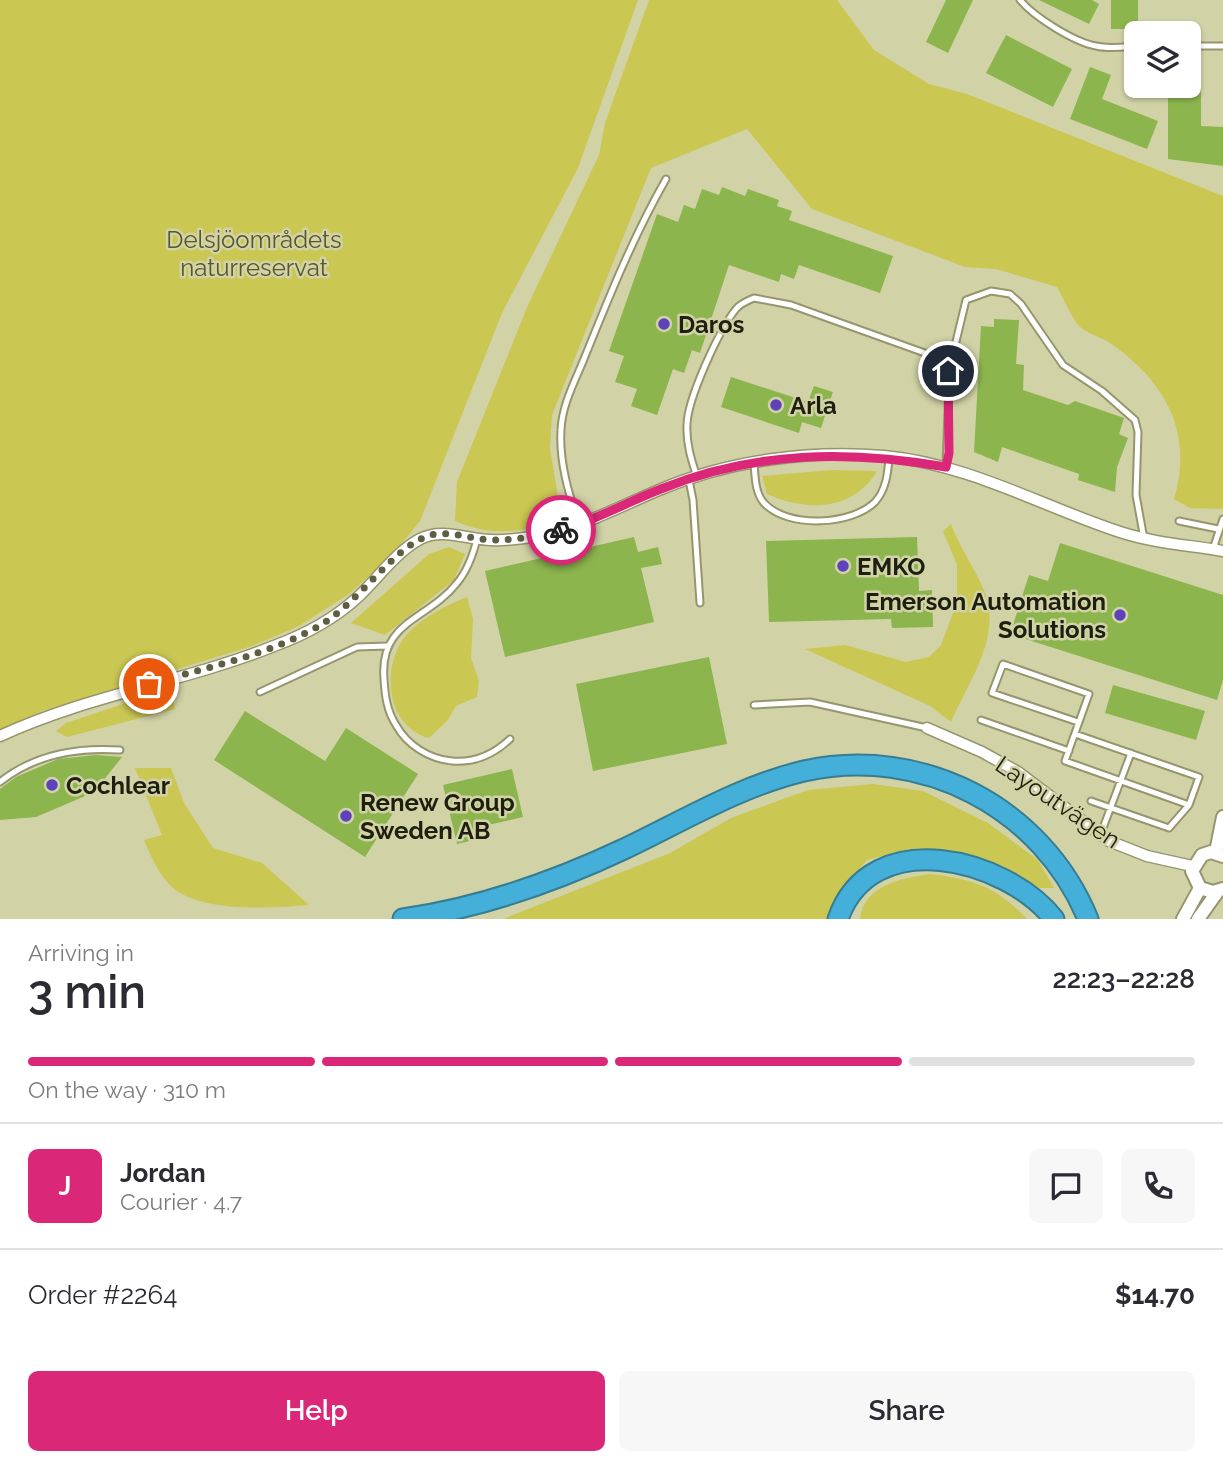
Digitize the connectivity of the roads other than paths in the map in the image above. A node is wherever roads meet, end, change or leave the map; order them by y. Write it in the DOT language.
graph roads {
  1 [pos="1020,0"];
  2 [pos="1124,46"];
  3 [pos="1201,46"];
  4 [pos="1223,46"];
  5 [pos="666,179"];
  6 [pos="943,364"];
  7 [pos="889,457"];
  8 [pos="754,462"];
  9 [pos="946,467"];
  10 [pos="693,479"];
  11 [pos="1223,519"];
  12 [pos="1179,522"];
  13 [pos="579,524"];
  14 [pos="1219,533"];
  15 [pos="477,539"];
  16 [pos="1144,540"];
  17 [pos="1218,550"];
  18 [pos="700,603"];
  19 [pos="387,646"];
  20 [pos="260,692"];
  21 [pos="754,705"];
  22 [pos="981,720"];
  23 [pos="1079,722"];
  24 [pos="927,728"];
  25 [pos="1074,734"];
  26 [pos="0,736"];
  27 [pos="510,739"];
  28 [pos="120,750"];
  29 [pos="1069,751"];
  30 [pos="1131,753"];
  31 [pos="1121,781"];
  32 [pos="0,782"];
  33 [pos="1091,801"];
  34 [pos="1189,805"];
  35 [pos="1111,808"];
  36 [pos="1223,817"];
  37 [pos="1100,836"];
  38 [pos="1220,854"];
  39 [pos="1192,866"];
  40 [pos="1200,888"];
  41 [pos="1220,890"];
  42 [pos="402,919"];
  43 [pos="838,919"];
  44 [pos="1054,919"];
  45 [pos="1088,919"];
  46 [pos="1183,919"];
  47 [pos="1198,919"];
  1 -- 2 [label="lane"];
  3 -- 4 [label="lane"];
  5 -- 13 [label="lane"];
  6 -- 9 [label="lane"];
  6 -- 10 [label="lane"];
  6 -- 16 [label="lane"];
  7 -- 8 [label="street"];
  7 -- 8 [label="lane"];
  7 -- 9 [label="street"];
  8 -- 10 [label="street"];
  9 -- 16 [label="street"];
  10 -- 13 [label="street"];
  10 -- 18 [label="lane"];
  11 -- 14 [label="lane"];
  12 -- 14 [label="lane"];
  13 -- 15 [label="street"];
  14 -- 17 [label="lane"];
  15 -- 19 [label="lane"];
  15 -- 26 [label="street"];
  16 -- 17 [label="street"];
  19 -- 20 [label="lane"];
  19 -- 27 [label="lane"];
  21 -- 24 [label="lane"];
  22 -- 29 [label="lane"];
  23 -- 23 [label="lane"];
  23 -- 25 [label="lane"];
  24 -- 37 [label="street, Layoutvägen"];
  25 -- 29 [label="lane"];
  25 -- 30 [label="lane"];
  28 -- 32 [label="lane"];
  29 -- 31 [label="lane"];
  30 -- 31 [label="lane"];
  30 -- 34 [label="lane"];
  31 -- 34 [label="lane"];
  31 -- 35 [label="lane"];
  33 -- 35 [label="lane"];
  34 -- 35 [label="lane"];
  35 -- 37 [label="lane"];
  36 -- 38 [label="street"];
  37 -- 39 [label="street, Layoutvägen"];
  38 -- 39 [label="street"];
  39 -- 40 [label="street"];
  40 -- 41 [label="street"];
  40 -- 46 [label="street"];
  41 -- 47 [label="street"];
  42 -- 45 [label="highway"];
  43 -- 44 [label="highway"];
}
